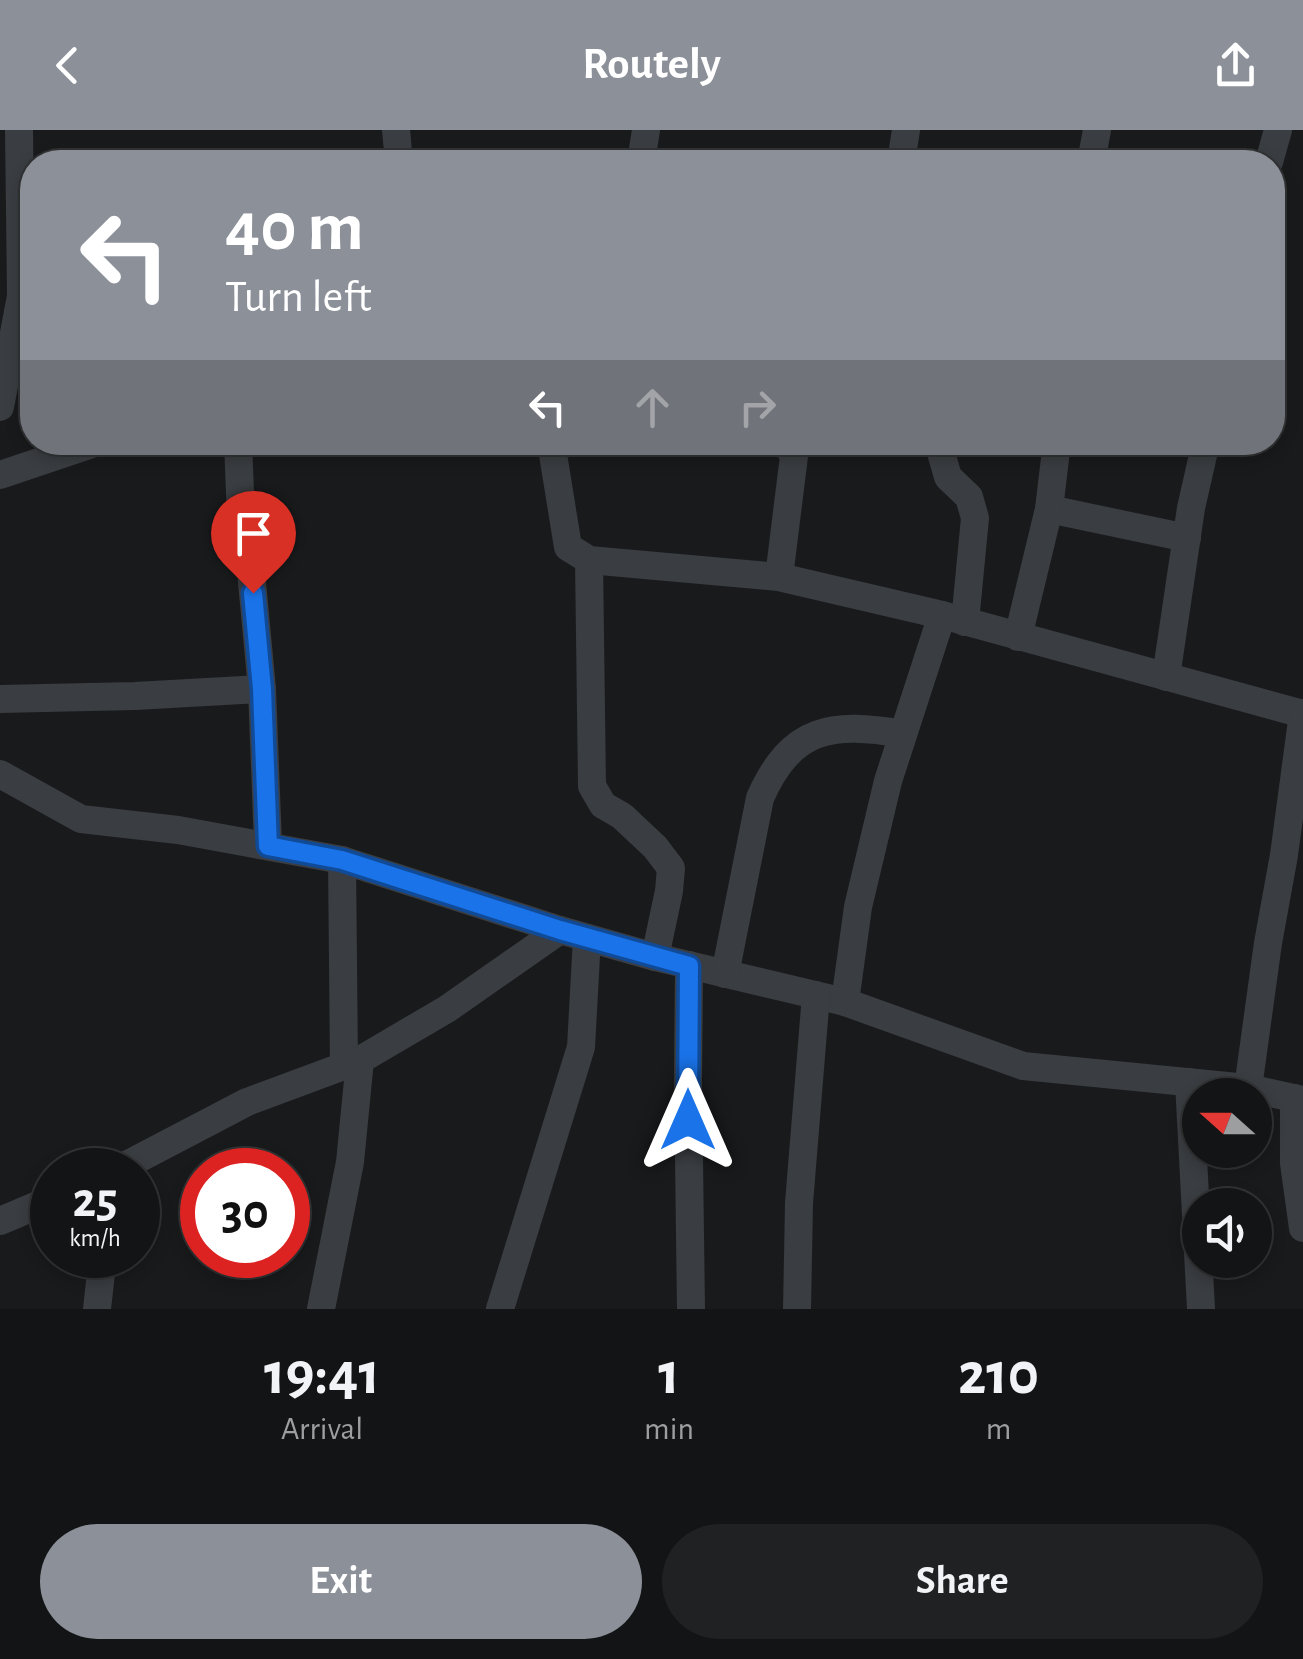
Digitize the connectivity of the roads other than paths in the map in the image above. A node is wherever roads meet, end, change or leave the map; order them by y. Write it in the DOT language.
graph roads {
  1 [pos="19,130"];
  2 [pos="20,213"];
  3 [pos="20,301"];
  4 [pos="0,407"];
  5 [pos="59,455"];
  6 [pos="239,455"];
  7 [pos="552,455"];
  8 [pos="793,455"];
  9 [pos="942,455"];
  10 [pos="1055,455"];
  11 [pos="1203,455"];
  12 [pos="0,475"];
  13 [pos="1049,509"];
  14 [pos="1187,538"];
  15 [pos="589,560"];
  16 [pos="779,577"];
  17 [pos="954,619"];
  18 [pos="1018,637"];
  19 [pos="1166,677"];
  20 [pos="262,689"];
  21 [pos="0,700"];
  22 [pos="1303,714"];
  23 [pos="903,734"];
  24 [pos="0,774"];
  25 [pos="268,846"];
  26 [pos="1294,859"];
  27 [pos="342,860"];
  28 [pos="574,934"];
  29 [pos="655,957"];
  30 [pos="689,966"];
  31 [pos="725,974"];
  32 [pos="816,995"];
  33 [pos="845,1002"];
  34 [pos="352,1063"];
  35 [pos="1249,1078"];
  36 [pos="1182,1081"];
  37 [pos="1272,1093"];
  38 [pos="1299,1099"];
  39 [pos="159,1148"];
  40 [pos="1194,1168"];
  41 [pos="30,1208"];
  42 [pos="0,1221"];
  43 [pos="1303,1228"];
  44 [pos="101,1278"];
  45 [pos="97,1309"];
  46 [pos="320,1309"];
  47 [pos="500,1309"];
  48 [pos="691,1309"];
  49 [pos="797,1309"];
  50 [pos="1201,1309"];
  1 -- 2 [label="street"];
  3 -- 4 [label="street"];
  5 -- 12 [label="street"];
  6 -- 20 [label="street"];
  7 -- 15 [label="street"];
  8 -- 16 [label="street"];
  9 -- 17 [label="street"];
  10 -- 13 [label="street"];
  11 -- 14 [label="street"];
  13 -- 14 [label="street"];
  13 -- 18 [label="street"];
  14 -- 19 [label="street"];
  15 -- 16 [label="street"];
  15 -- 29 [label="street"];
  16 -- 17 [label="street"];
  17 -- 18 [label="street"];
  17 -- 23 [label="street"];
  18 -- 19 [label="street"];
  19 -- 22 [label="street"];
  20 -- 21 [label="street"];
  20 -- 25 [label="street"];
  22 -- 26 [label="street"];
  23 -- 31 [label="street"];
  23 -- 33 [label="street"];
  24 -- 25 [label="street"];
  25 -- 27 [label="street"];
  26 -- 35 [label="street"];
  27 -- 28 [label="street"];
  27 -- 34 [label="street"];
  28 -- 29 [label="street"];
  28 -- 34 [label="street"];
  28 -- 47 [label="street"];
  29 -- 30 [label="street"];
  30 -- 31 [label="street"];
  30 -- 48 [label="street"];
  31 -- 32 [label="street"];
  32 -- 33 [label="street"];
  32 -- 49 [label="street"];
  33 -- 36 [label="street"];
  34 -- 39 [label="street"];
  34 -- 46 [label="street"];
  37 -- 38 [label="street"];
  38 -- 43 [label="street"];
  40 -- 50 [label="street"];
  41 -- 42 [label="street"];
  44 -- 45 [label="street"];
}
